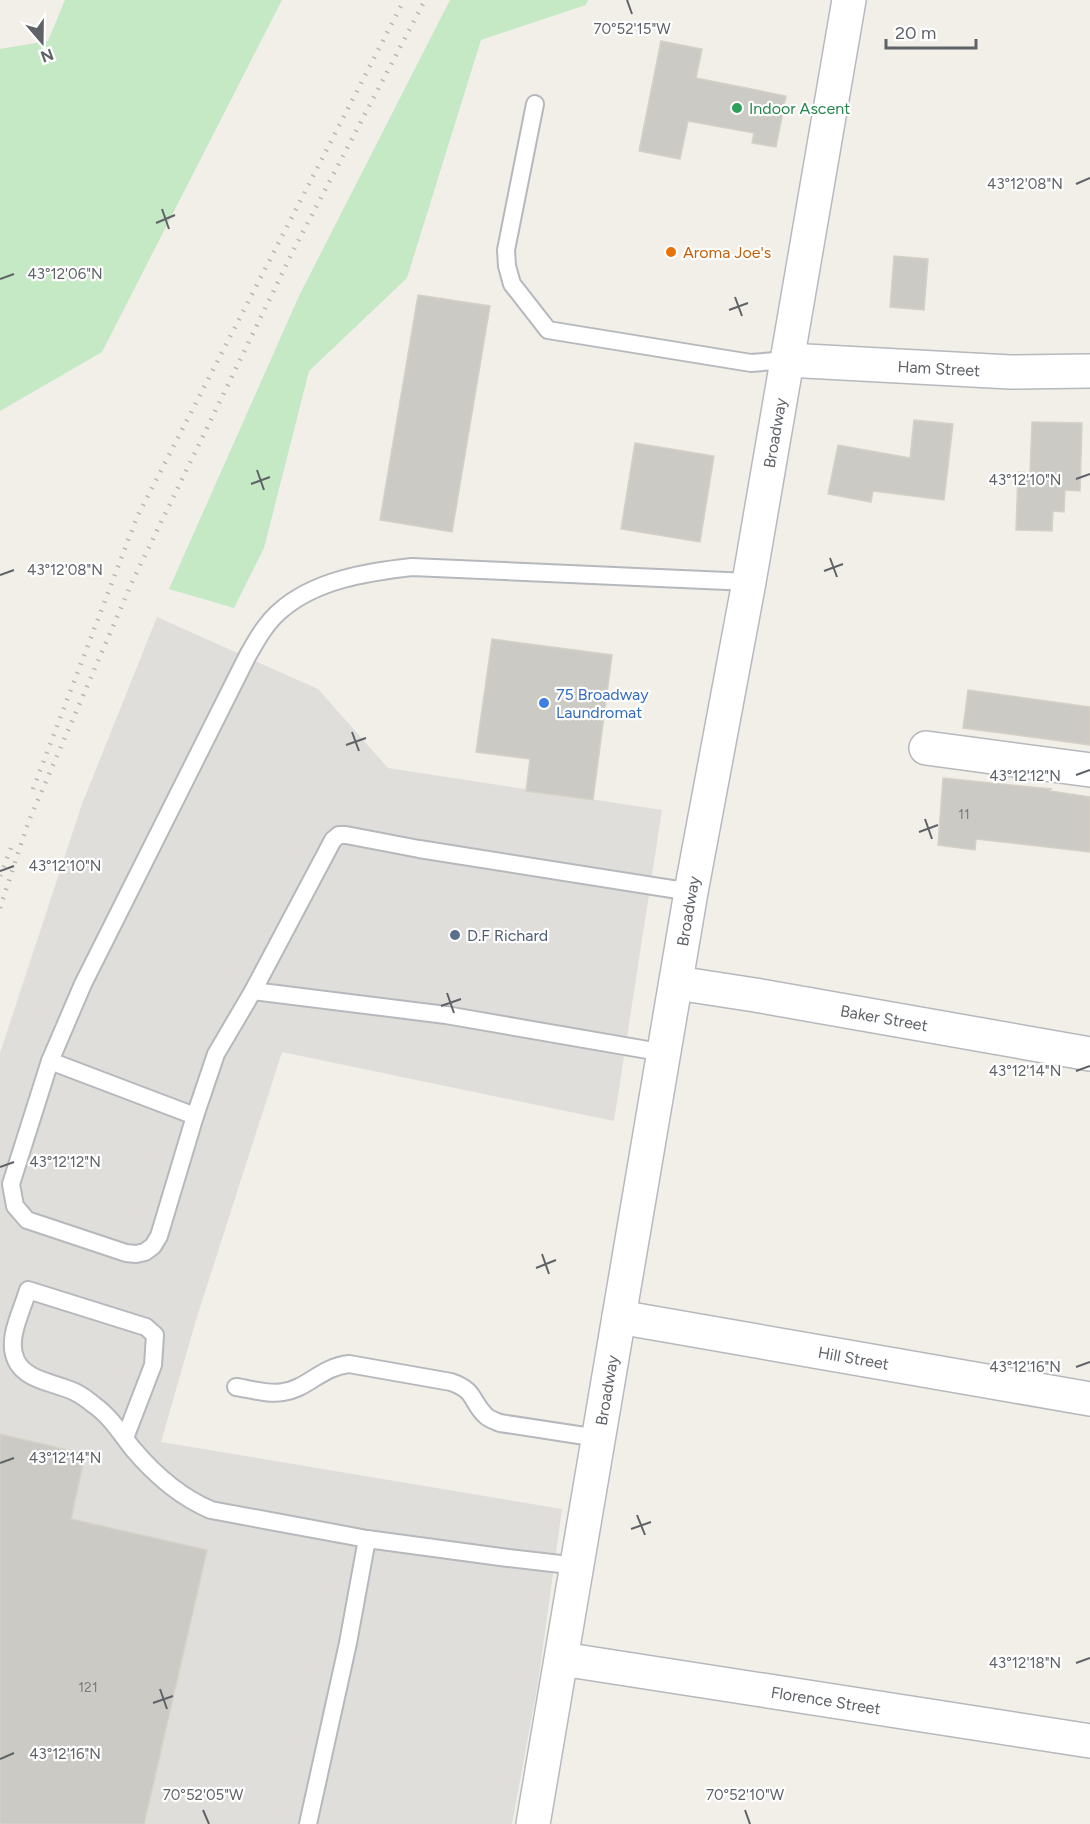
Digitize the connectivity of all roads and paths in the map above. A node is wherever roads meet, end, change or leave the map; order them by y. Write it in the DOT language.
graph roads {
  1 [pos="849,0"];
  2 [pos="535,104"];
  3 [pos="787,360"];
  4 [pos="1090,371"];
  5 [pos="749,582"];
  6 [pos="926,748"];
  7 [pos="1090,770"];
  8 [pos="691,892"];
  9 [pos="677,983"];
  10 [pos="253,991"];
  11 [pos="665,1053"];
  12 [pos="1090,1054"];
  13 [pos="50,1061"];
  14 [pos="195,1116"];
  15 [pos="619,1317"];
  16 [pos="236,1387"];
  17 [pos="1090,1399"];
  18 [pos="125,1438"];
  19 [pos="598,1438"];
  20 [pos="367,1539"];
  21 [pos="578,1566"];
  22 [pos="562,1659"];
  23 [pos="1090,1741"];
  24 [pos="308,1824"];
  25 [pos="533,1824"];
  1 -- 3 [label="street, Broadway"];
  2 -- 3 [label="lane"];
  3 -- 4 [label="street, Ham Street"];
  3 -- 5 [label="street, Broadway"];
  5 -- 8 [label="street, Broadway"];
  5 -- 13 [label="lane"];
  6 -- 7 [label="street"];
  8 -- 9 [label="street, Broadway"];
  8 -- 10 [label="lane"];
  9 -- 11 [label="street, Broadway"];
  9 -- 12 [label="street, Baker Street"];
  10 -- 11 [label="lane"];
  10 -- 14 [label="lane"];
  11 -- 15 [label="street, Broadway"];
  13 -- 14 [label="lane"];
  13 -- 14 [label="lane"];
  15 -- 17 [label="street, Hill Street"];
  15 -- 19 [label="street, Broadway"];
  16 -- 19 [label="lane"];
  18 -- 18 [label="lane"];
  18 -- 20 [label="lane"];
  19 -- 21 [label="street, Broadway"];
  20 -- 21 [label="lane"];
  20 -- 24 [label="lane"];
  21 -- 22 [label="street, Broadway"];
  22 -- 23 [label="street, Florence Street"];
  22 -- 25 [label="street, Broadway"];
}
